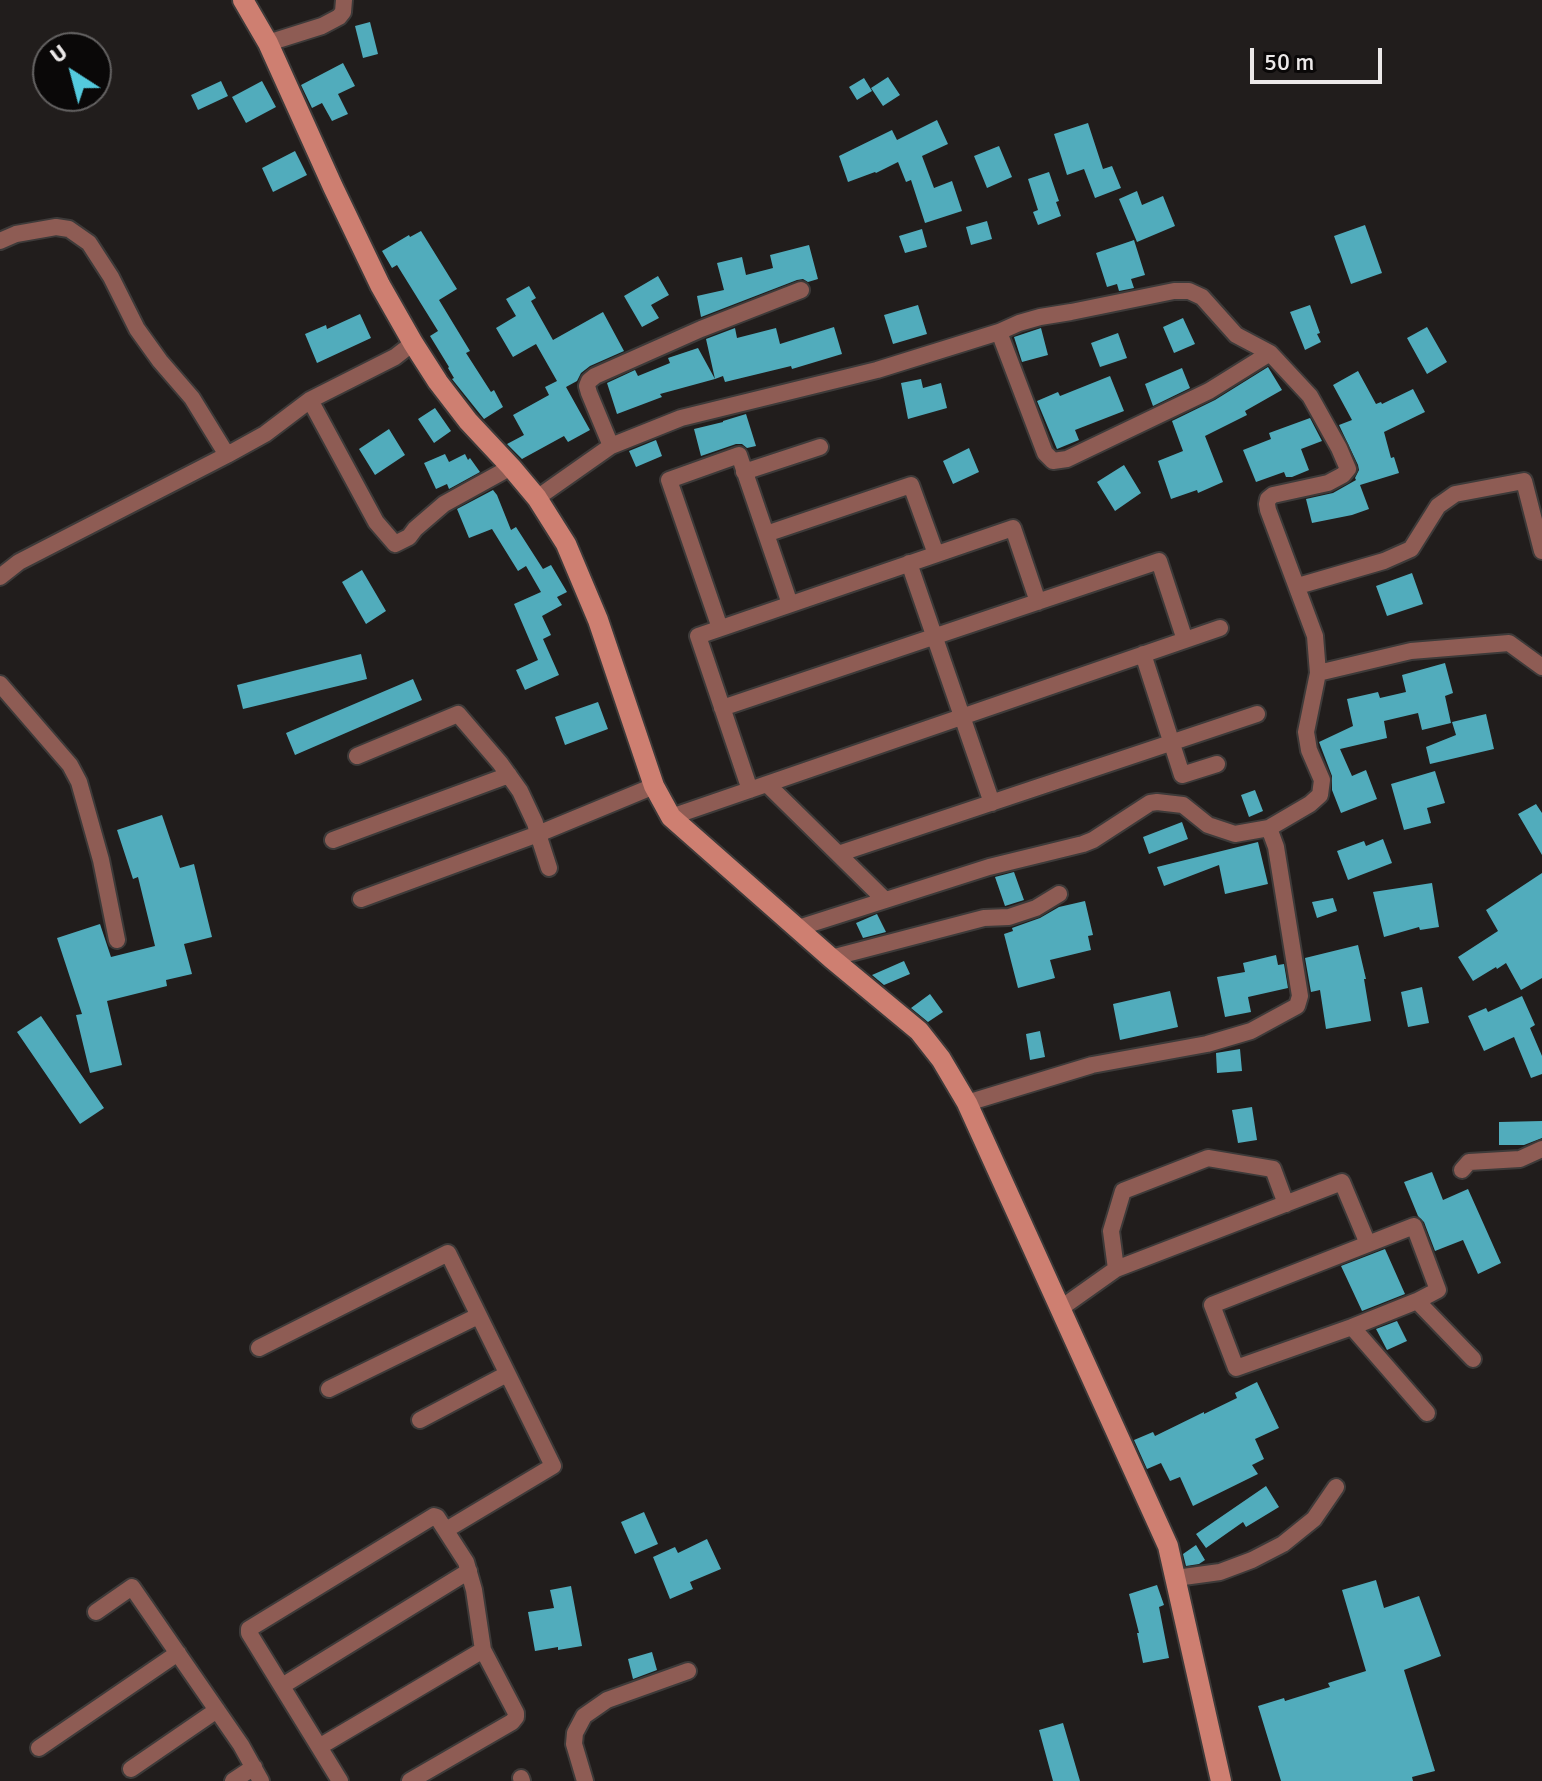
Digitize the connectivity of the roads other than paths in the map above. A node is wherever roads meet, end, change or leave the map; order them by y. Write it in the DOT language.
graph roads {
  1 [pos="243,0"];
  2 [pos="344,0"];
  3 [pos="268,43"];
  4 [pos="0,241"];
  5 [pos="801,290"];
  6 [pos="999,332"];
  7 [pos="413,343"];
  8 [pos="1270,353"];
  9 [pos="310,400"];
  10 [pos="611,446"];
  11 [pos="820,447"];
  12 [pos="227,455"];
  13 [pos="511,467"];
  14 [pos="744,472"];
  15 [pos="537,498"];
  16 [pos="766,534"];
  17 [pos="1542,551"];
  18 [pos="936,554"];
  19 [pos="909,563"];
  20 [pos="0,577"];
  21 [pos="1298,586"];
  22 [pos="1038,602"];
  23 [pos="790,604"];
  24 [pos="720,628"];
  25 [pos="1220,628"];
  26 [pos="934,637"];
  27 [pos="1185,640"];
  28 [pos="1143,654"];
  29 [pos="1542,667"];
  30 [pos="1318,673"];
  31 [pos="0,684"];
  32 [pos="722,708"];
  33 [pos="1257,714"];
  34 [pos="962,717"];
  35 [pos="1171,743"];
  36 [pos="357,756"];
  37 [pos="1217,764"];
  38 [pos="509,775"];
  39 [pos="767,784"];
  40 [pos="654,786"];
  41 [pos="750,790"];
  42 [pos="992,803"];
  43 [pos="671,817"];
  44 [pos="1269,828"];
  45 [pos="538,834"];
  46 [pos="333,840"];
  47 [pos="838,854"];
  48 [pos="549,868"];
  49 [pos="1059,894"];
  50 [pos="361,899"];
  51 [pos="885,900"];
  52 [pos="798,928"];
  53 [pos="117,940"];
  54 [pos="831,958"];
  55 [pos="967,1103"];
  56 [pos="1542,1149"];
  57 [pos="1462,1170"];
  58 [pos="1286,1204"];
  59 [pos="1368,1244"];
  60 [pos="1116,1269"];
  61 [pos="1417,1301"];
  62 [pos="1061,1308"];
  63 [pos="478,1316"];
  64 [pos="1352,1327"];
  65 [pos="259,1348"];
  66 [pos="1473,1359"];
  67 [pos="507,1374"];
  68 [pos="329,1389"];
  69 [pos="1427,1413"];
  70 [pos="420,1420"];
  71 [pos="1336,1487"];
  72 [pos="446,1530"];
  73 [pos="469,1571"];
  74 [pos="1176,1578"];
  75 [pos="96,1612"];
  76 [pos="483,1650"];
  77 [pos="178,1653"];
  78 [pos="688,1671"];
  79 [pos="282,1686"];
  80 [pos="217,1710"];
  81 [pos="319,1747"];
  82 [pos="39,1748"];
  83 [pos="131,1769"];
  84 [pos="258,1774"];
  85 [pos="233,1781"];
  86 [pos="340,1781"];
  87 [pos="410,1781"];
  88 [pos="585,1781"];
  89 [pos="1221,1781"];
  1 -- 3 [label="street"];
  2 -- 3 [label="street"];
  3 -- 7 [label="street"];
  4 -- 12 [label="street"];
  5 -- 10 [label="street"];
  6 -- 8 [label="street"];
  6 -- 8 [label="street"];
  6 -- 10 [label="street"];
  7 -- 9 [label="street"];
  7 -- 13 [label="street"];
  8 -- 21 [label="street"];
  9 -- 12 [label="street"];
  9 -- 13 [label="street"];
  10 -- 15 [label="street"];
  11 -- 14 [label="street"];
  12 -- 20 [label="street"];
  13 -- 15 [label="street"];
  14 -- 16 [label="street"];
  14 -- 24 [label="street"];
  15 -- 40 [label="street"];
  16 -- 18 [label="street"];
  16 -- 23 [label="street"];
  17 -- 21 [label="street"];
  18 -- 19 [label="street"];
  18 -- 22 [label="street"];
  19 -- 23 [label="street"];
  19 -- 26 [label="street"];
  21 -- 30 [label="street"];
  22 -- 26 [label="street"];
  22 -- 27 [label="street"];
  23 -- 24 [label="street"];
  24 -- 32 [label="street"];
  25 -- 27 [label="street"];
  26 -- 32 [label="street"];
  26 -- 34 [label="street"];
  27 -- 28 [label="street"];
  28 -- 34 [label="street"];
  28 -- 35 [label="street"];
  29 -- 30 [label="street"];
  30 -- 44 [label="street"];
  31 -- 53 [label="street"];
  32 -- 41 [label="street"];
  33 -- 35 [label="street"];
  34 -- 39 [label="street"];
  34 -- 42 [label="street"];
  35 -- 37 [label="street"];
  35 -- 42 [label="street"];
  36 -- 38 [label="street"];
  38 -- 45 [label="street"];
  38 -- 46 [label="street"];
  39 -- 41 [label="street"];
  39 -- 47 [label="street"];
  40 -- 43 [label="street"];
  40 -- 45 [label="street"];
  41 -- 43 [label="street"];
  42 -- 47 [label="street"];
  43 -- 52 [label="street"];
  44 -- 51 [label="street"];
  44 -- 55 [label="street"];
  45 -- 48 [label="street"];
  45 -- 50 [label="street"];
  47 -- 51 [label="street"];
  49 -- 54 [label="street"];
  51 -- 52 [label="street"];
  52 -- 54 [label="street"];
  54 -- 55 [label="street"];
  55 -- 62 [label="street"];
  56 -- 57 [label="street"];
  58 -- 59 [label="street"];
  58 -- 60 [label="street"];
  58 -- 60 [label="street"];
  59 -- 61 [label="street"];
  59 -- 64 [label="street"];
  60 -- 62 [label="street"];
  61 -- 64 [label="street"];
  61 -- 66 [label="street"];
  62 -- 74 [label="street"];
  63 -- 65 [label="street"];
  63 -- 67 [label="street"];
  63 -- 68 [label="street"];
  64 -- 69 [label="street"];
  67 -- 70 [label="street"];
  67 -- 72 [label="street"];
  71 -- 74 [label="street"];
  72 -- 73 [label="street"];
  72 -- 79 [label="street"];
  73 -- 76 [label="street"];
  73 -- 79 [label="street"];
  74 -- 89 [label="street"];
  75 -- 77 [label="street"];
  76 -- 81 [label="street"];
  76 -- 87 [label="street"];
  77 -- 80 [label="street"];
  77 -- 82 [label="street"];
  78 -- 88 [label="street"];
  79 -- 81 [label="street"];
  80 -- 83 [label="street"];
  80 -- 84 [label="street"];
  81 -- 86 [label="street"];
  84 -- 85 [label="street"];
}
